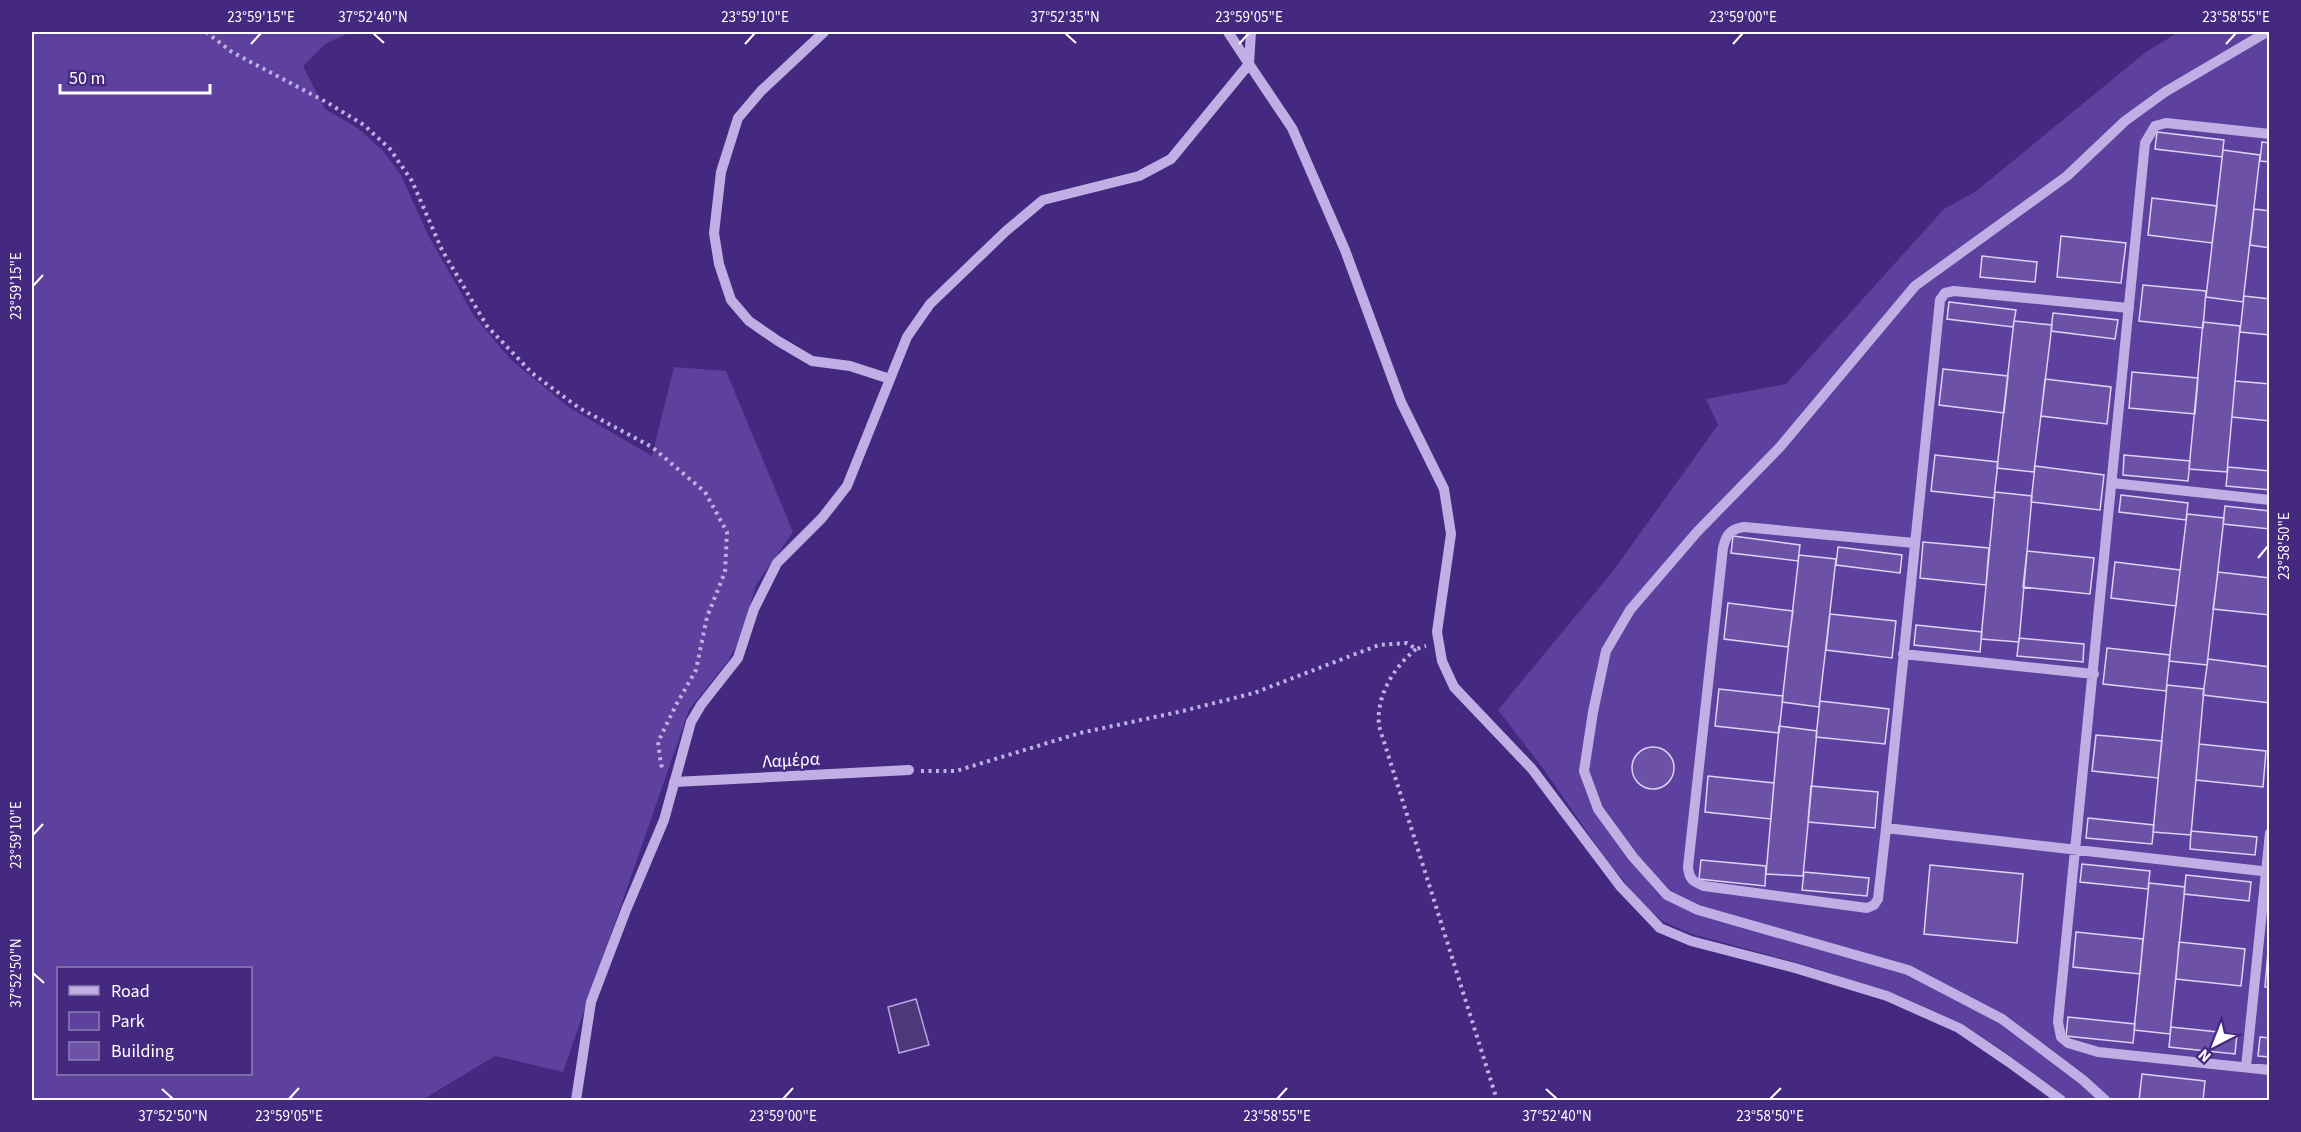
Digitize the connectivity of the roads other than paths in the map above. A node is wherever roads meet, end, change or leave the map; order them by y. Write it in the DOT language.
graph roads {
  1 [pos="824,32"];
  2 [pos="1228,32"];
  3 [pos="1251,32"];
  4 [pos="2267,32"];
  5 [pos="1249,64"];
  6 [pos="2270,134"];
  7 [pos="2129,308"];
  8 [pos="890,379"];
  9 [pos="2112,483"];
  10 [pos="2270,500"];
  11 [pos="1914,543"];
  12 [pos="1903,654"];
  13 [pos="2094,674"];
  14 [pos="909,770"];
  15 [pos="674,782"];
  16 [pos="1886,828"];
  17 [pos="2270,833"];
  18 [pos="2076,849"];
  19 [pos="2268,871"];
  20 [pos="2246,1067"];
  21 [pos="2270,1070"];
  22 [pos="576,1101"];
  23 [pos="2061,1101"];
  24 [pos="2105,1101"];
  1 -- 8 [label="street"];
  2 -- 5 [label="street"];
  3 -- 5 [label="street"];
  4 -- 24 [label="street"];
  5 -- 8 [label="street"];
  5 -- 23 [label="street"];
  6 -- 7 [label="street"];
  7 -- 9 [label="street"];
  7 -- 11 [label="street"];
  8 -- 15 [label="street"];
  9 -- 10 [label="street"];
  9 -- 13 [label="street"];
  11 -- 12 [label="street"];
  11 -- 16 [label="street"];
  12 -- 13 [label="street"];
  12 -- 16 [label="street"];
  13 -- 18 [label="street"];
  14 -- 15 [label="street, Λαμέρα"];
  15 -- 22 [label="street"];
  16 -- 18 [label="street"];
  17 -- 19 [label="street"];
  18 -- 19 [label="street"];
  18 -- 20 [label="street"];
  19 -- 20 [label="street"];
  20 -- 21 [label="street"];
}
